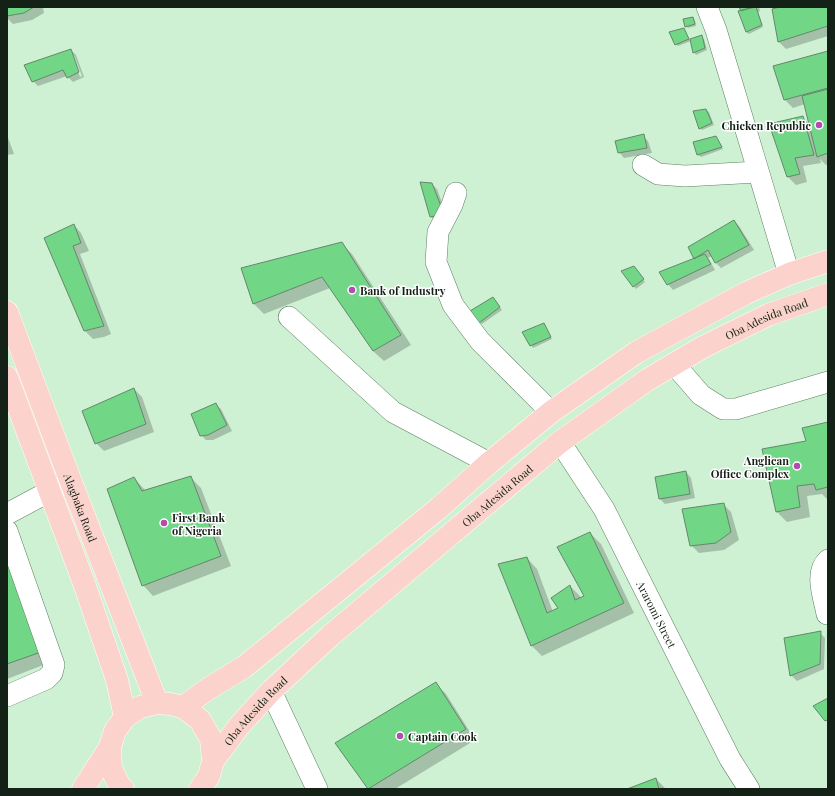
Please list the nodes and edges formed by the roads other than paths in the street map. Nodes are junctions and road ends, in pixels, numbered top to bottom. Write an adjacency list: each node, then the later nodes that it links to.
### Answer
1 (707, 7): 3 (street)
2 (643, 165): 3 (street)
3 (758, 172): 6 (street)
4 (456, 193): 13 (street)
5 (828, 261): 6 (main road)
6 (789, 274): 13 (main road)
7 (828, 294): 10 (main road, Oba Adesida Road)
8 (7, 312): 16 (main road, Alagbaka Road)
9 (289, 316): 15 (street)
10 (674, 364): 12 (street); 14 (main road, Oba Adesida Road)
11 (7, 378): 17 (main road, Alagbaka Road)
12 (828, 382)
13 (552, 412): 15 (main road)
14 (560, 442): 22 (main road, Oba Adesida Road); 33 (street, Araromi Street)
15 (489, 463): 25 (main road)
16 (71, 482): 17 (street); 24 (main road, Alagbaka Road)
17 (50, 490): 18 (street); 26 (main road, Alagbaka Road)
18 (7, 514)
19 (7, 531): 23 (street)
20 (828, 560): 21 (street)
21 (827, 614)
22 (271, 691): 28 (main road, Oba Adesida Road); 29 (street)
23 (7, 696)
24 (157, 703): 25 (main road); 26 (main road)
25 (182, 707): 28 (main road)
26 (125, 717): 27 (main road)
27 (110, 747): 30 (main road); 31 (main road)
28 (213, 761): 32 (main road)
29 (315, 788)
30 (83, 789)
31 (123, 789)
32 (200, 789)
33 (749, 789)

